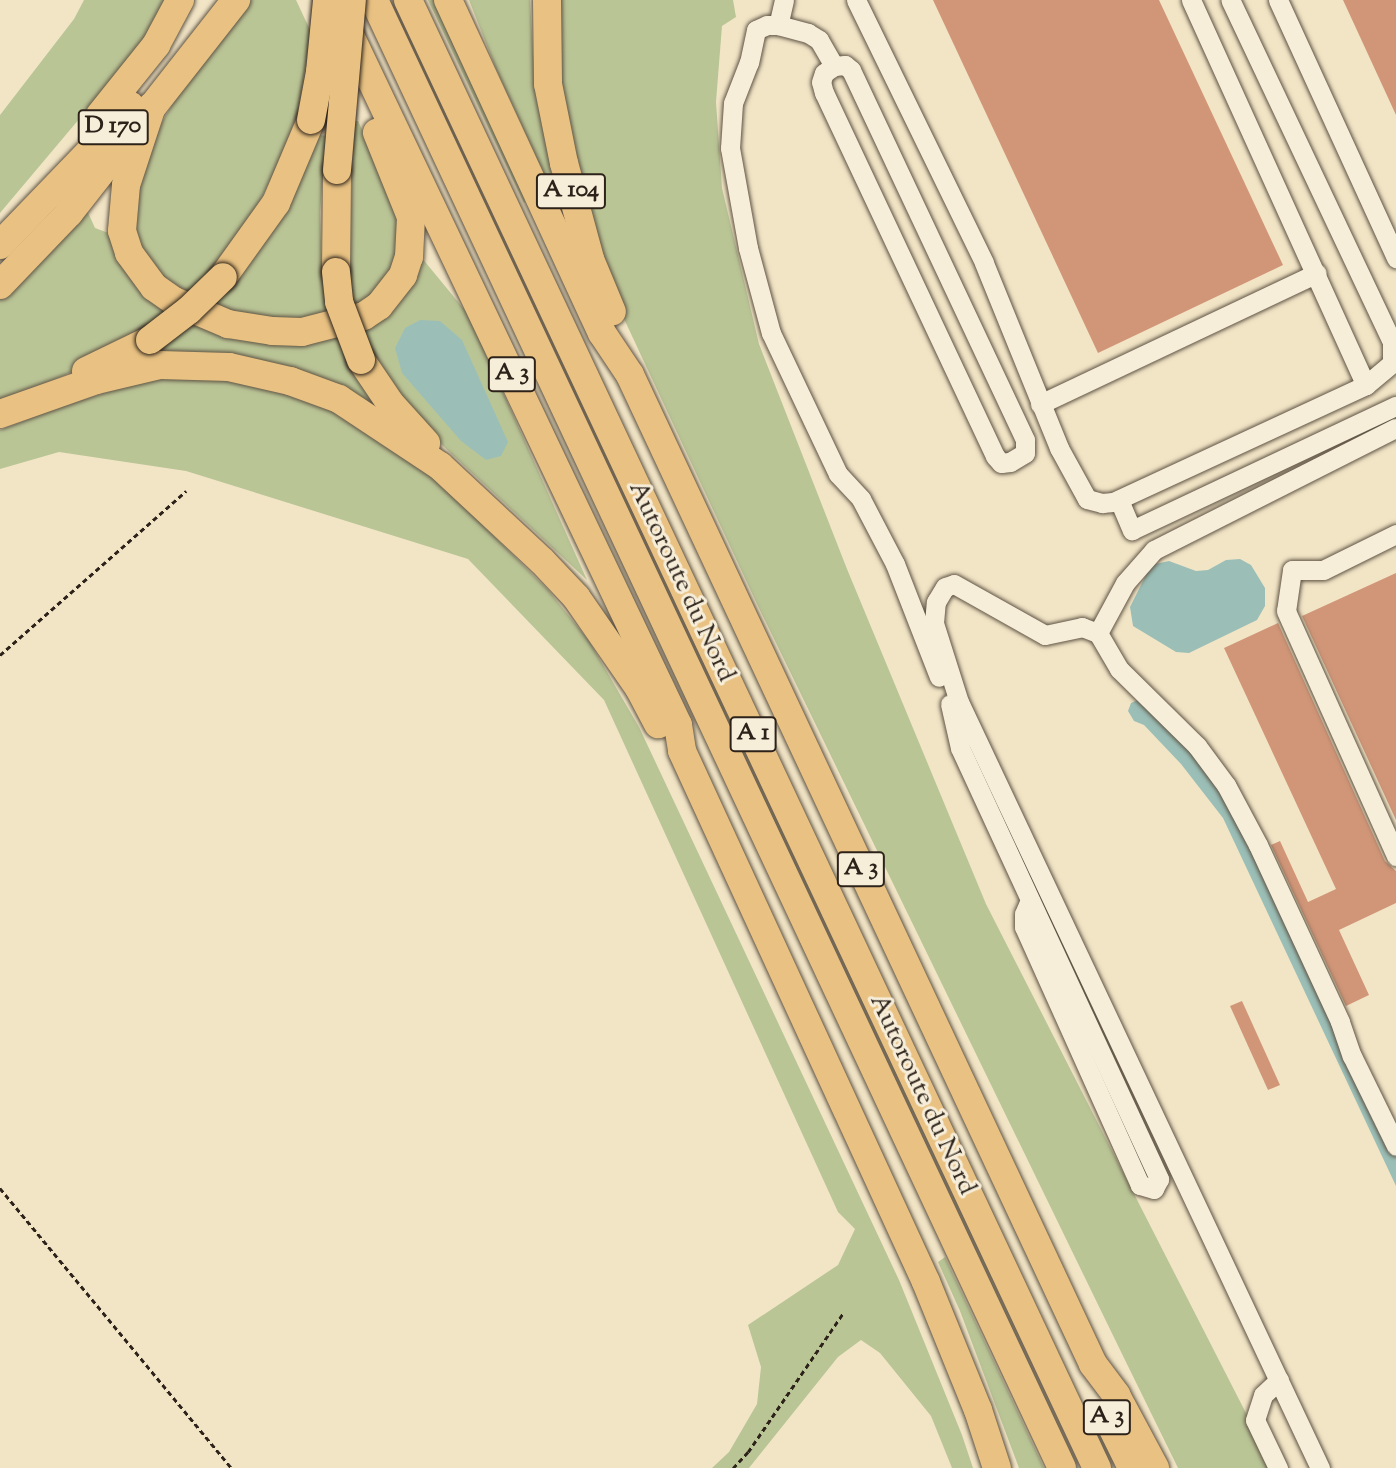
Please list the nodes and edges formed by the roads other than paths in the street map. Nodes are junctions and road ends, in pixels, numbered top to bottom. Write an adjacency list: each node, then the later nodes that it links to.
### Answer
1 (180, 0): 20 (highway)
2 (216, 0): 21 (highway, D 170)
3 (236, 0): 19 (highway)
4 (313, 0): 19 (highway)
5 (327, 0): 29 (highway, bridge)
6 (333, 0): 37 (highway, A 3)
7 (352, 0): 32 (highway, bridge)
8 (374, 0): 44 (highway, Autoroute du Nord / A 1)
9 (408, 0): 45 (highway, Autoroute du Nord / A 1)
10 (447, 0): 25 (highway, A 3)
11 (547, 0): 25 (highway, A 104)
12 (784, 0): 17 (lane)
13 (856, 0): 27 (lane)
14 (1191, 0): 23 (lane)
15 (1230, 0): 26 (lane)
16 (1278, 0): 22 (lane)
17 (778, 25): 18 (lane); 36 (lane)
18 (834, 66): 18 (lane)
19 (152, 106): 24 (highway, D 170)
20 (0, 231)
21 (0, 245)
22 (1396, 258)
23 (1317, 273): 26 (lane); 27 (lane)
24 (0, 285)
25 (630, 375): 41 (highway, A 3)
26 (1366, 385): 33 (lane)
27 (1040, 404): 33 (lane)
28 (1396, 406): 33 (lane)
29 (0, 408)
30 (0, 414): 32 (highway)
31 (1396, 428): 35 (lane)
32 (440, 466): 37 (highway)
33 (1119, 499)
34 (1396, 534): 38 (lane)
35 (1098, 633): 36 (lane); 40 (lane)
36 (955, 703): 39 (lane); 42 (lane)
37 (681, 751): 43 (highway, A 3)
38 (1396, 856)
39 (1030, 900): 39 (lane)
40 (1396, 1146)
41 (1093, 1364): 46 (highway, A 3); 47 (highway)
42 (1279, 1380): 48 (lane); 49 (lane)
43 (997, 1468)
44 (1062, 1468)
45 (1097, 1468)
46 (1132, 1468)
47 (1155, 1468)
48 (1278, 1468)
49 (1320, 1468)

